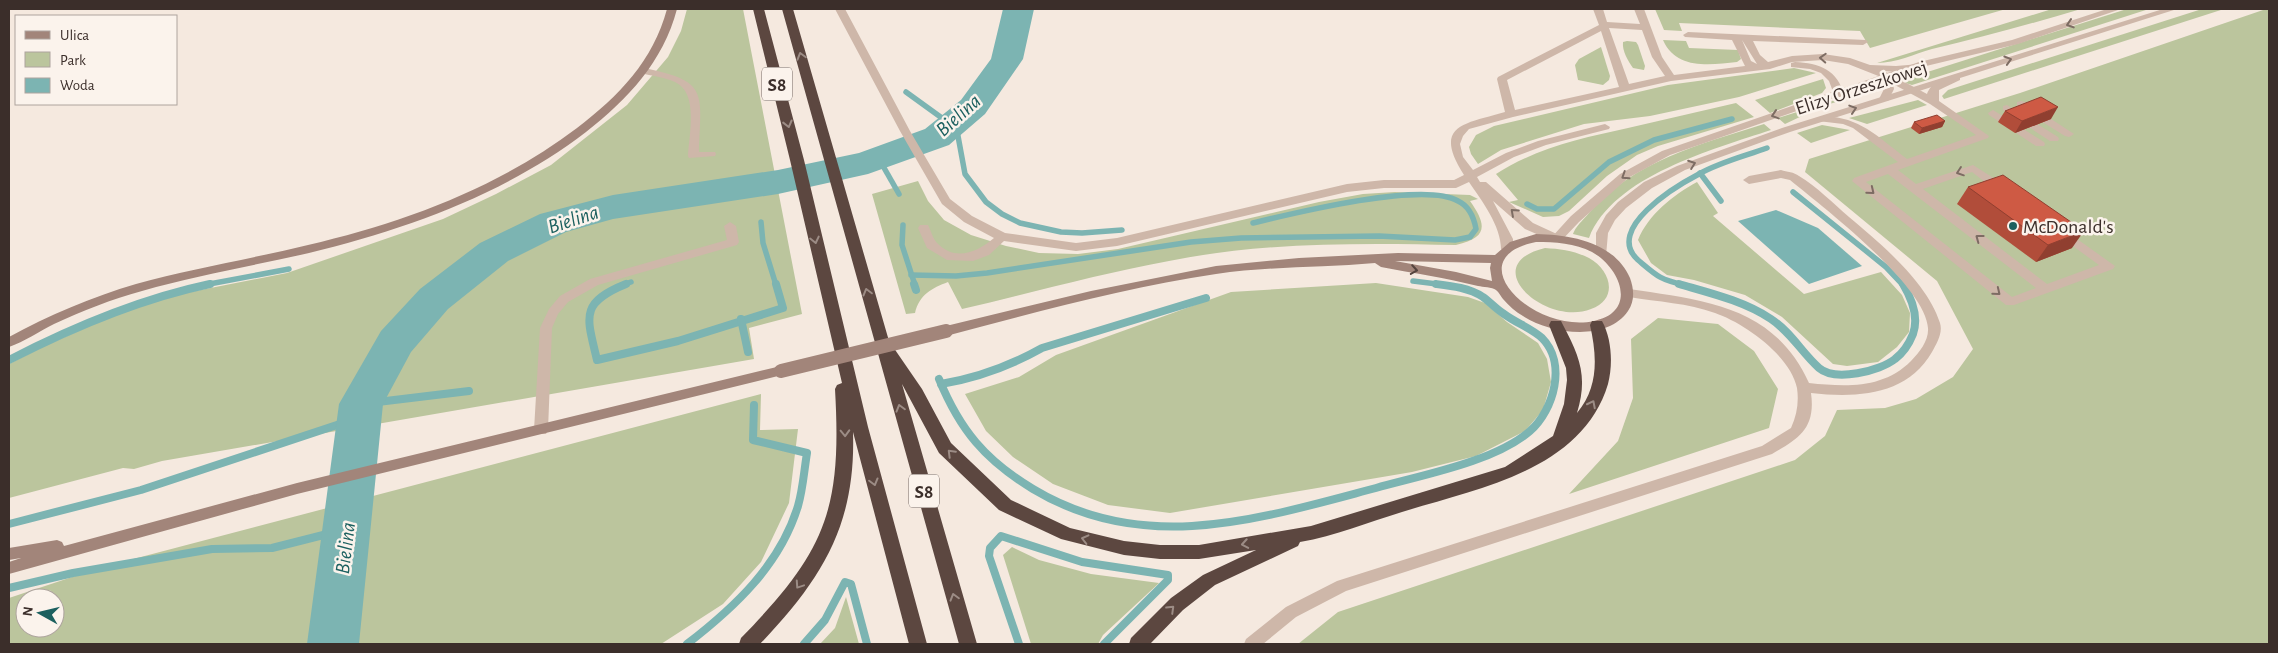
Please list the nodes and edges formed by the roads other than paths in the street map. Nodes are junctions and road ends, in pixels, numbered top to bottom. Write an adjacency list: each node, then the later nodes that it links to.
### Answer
1 (672, 9): 19 (main road)
2 (758, 9): 59 (highway, S8, one-way to 59)
3 (788, 9): 57 (highway, S8, one-way to 3)
4 (840, 9): 47 (street)
5 (1598, 9): 9 (street)
6 (1639, 9): 10 (street)
7 (2116, 9): 15 (street, Elizy Orzeszkowej, one-way to 15)
8 (2172, 9): 20 (street, Elizy Orzeszkowej, one-way to 8)
9 (1605, 25): 10 (street); 23 (street); 31 (street)
10 (1646, 27): 22 (street)
11 (1688, 35): 12 (street)
12 (1736, 37): 13 (street); 18 (street)
13 (1747, 38): 14 (street); 17 (street)
14 (1863, 42)
15 (1923, 64): 16 (street); 21 (street, Elizy Orzeszkowej)
16 (1863, 65): 17 (street, one-way to 17); 21 (street)
17 (1766, 66): 18 (street); 25 (street)
18 (1753, 68): 22 (street)
19 (644, 71): 37 (street); 58 (main road)
20 (1966, 73): 24 (street, Elizy Orzeszkowej); 27 (street)
21 (1886, 76): 24 (street); 25 (street, Elizy Orzeszkowej); 26 (street)
22 (1671, 78): 23 (street)
23 (1625, 88): 31 (street)
24 (1912, 90): 26 (street, Elizy Orzeszkowej); 27 (street)
25 (1838, 95): 48 (street, Elizy Orzeszkowej, one-way to 48)
26 (1884, 99): 32 (street, Elizy Orzeszkowej, one-way to 26)
27 (1934, 102): 38 (street)
28 (2021, 104): 34 (street)
29 (2008, 108): 35 (street)
30 (1993, 113): 36 (street)
31 (1511, 114): 40 (street)
32 (1822, 119): 38 (street); 49 (street, Elizy Orzeszkowej, one-way to 32)
33 (1605, 127): 40 (street)
34 (2069, 134)
35 (2054, 139)
36 (2040, 144)
37 (711, 154)
38 (1906, 163): 39 (street)
39 (1889, 170): 42 (street); 53 (street, one-way to 53)
40 (1473, 176): 47 (street); 48 (street, one-way to 40); 50 (street)
41 (1749, 180): 60 (street)
42 (1914, 188): 43 (street, one-way to 42); 53 (street, one-way to 42)
43 (2013, 197)
44 (730, 226): 61 (street)
45 (2053, 226): 53 (street)
46 (924, 228): 47 (street)
47 (1002, 236)
48 (1556, 238): 49 (main road); 50 (main road)
49 (1602, 253): 54 (main road)
50 (1503, 254): 51 (main road); 52 (main road)
51 (1366, 260): 52 (main road, one-way to 52); 61 (main road, bridge)
52 (1500, 288): 55 (main road)
53 (2045, 289)
54 (1629, 293): 56 (main road); 60 (street)
55 (1556, 325): 56 (main road); 62 (highway)
56 (1597, 325): 62 (highway, one-way to 56)
57 (880, 339): 63 (highway, one-way to 57); 69 (highway, S8, one-way to 57)
58 (9, 342)
59 (840, 350): 67 (highway, one-way to 67); 68 (highway, S8, one-way to 68)
60 (1805, 388): 71 (street)
61 (541, 430): 64 (main road)
62 (1560, 440): 63 (highway)
63 (1311, 532): 70 (highway, one-way to 63)
64 (111, 537): 65 (main road); 66 (main road)
65 (9, 554)
66 (9, 568)
67 (748, 644)
68 (918, 644)
69 (968, 644)
70 (1138, 644)
71 (1252, 644)

